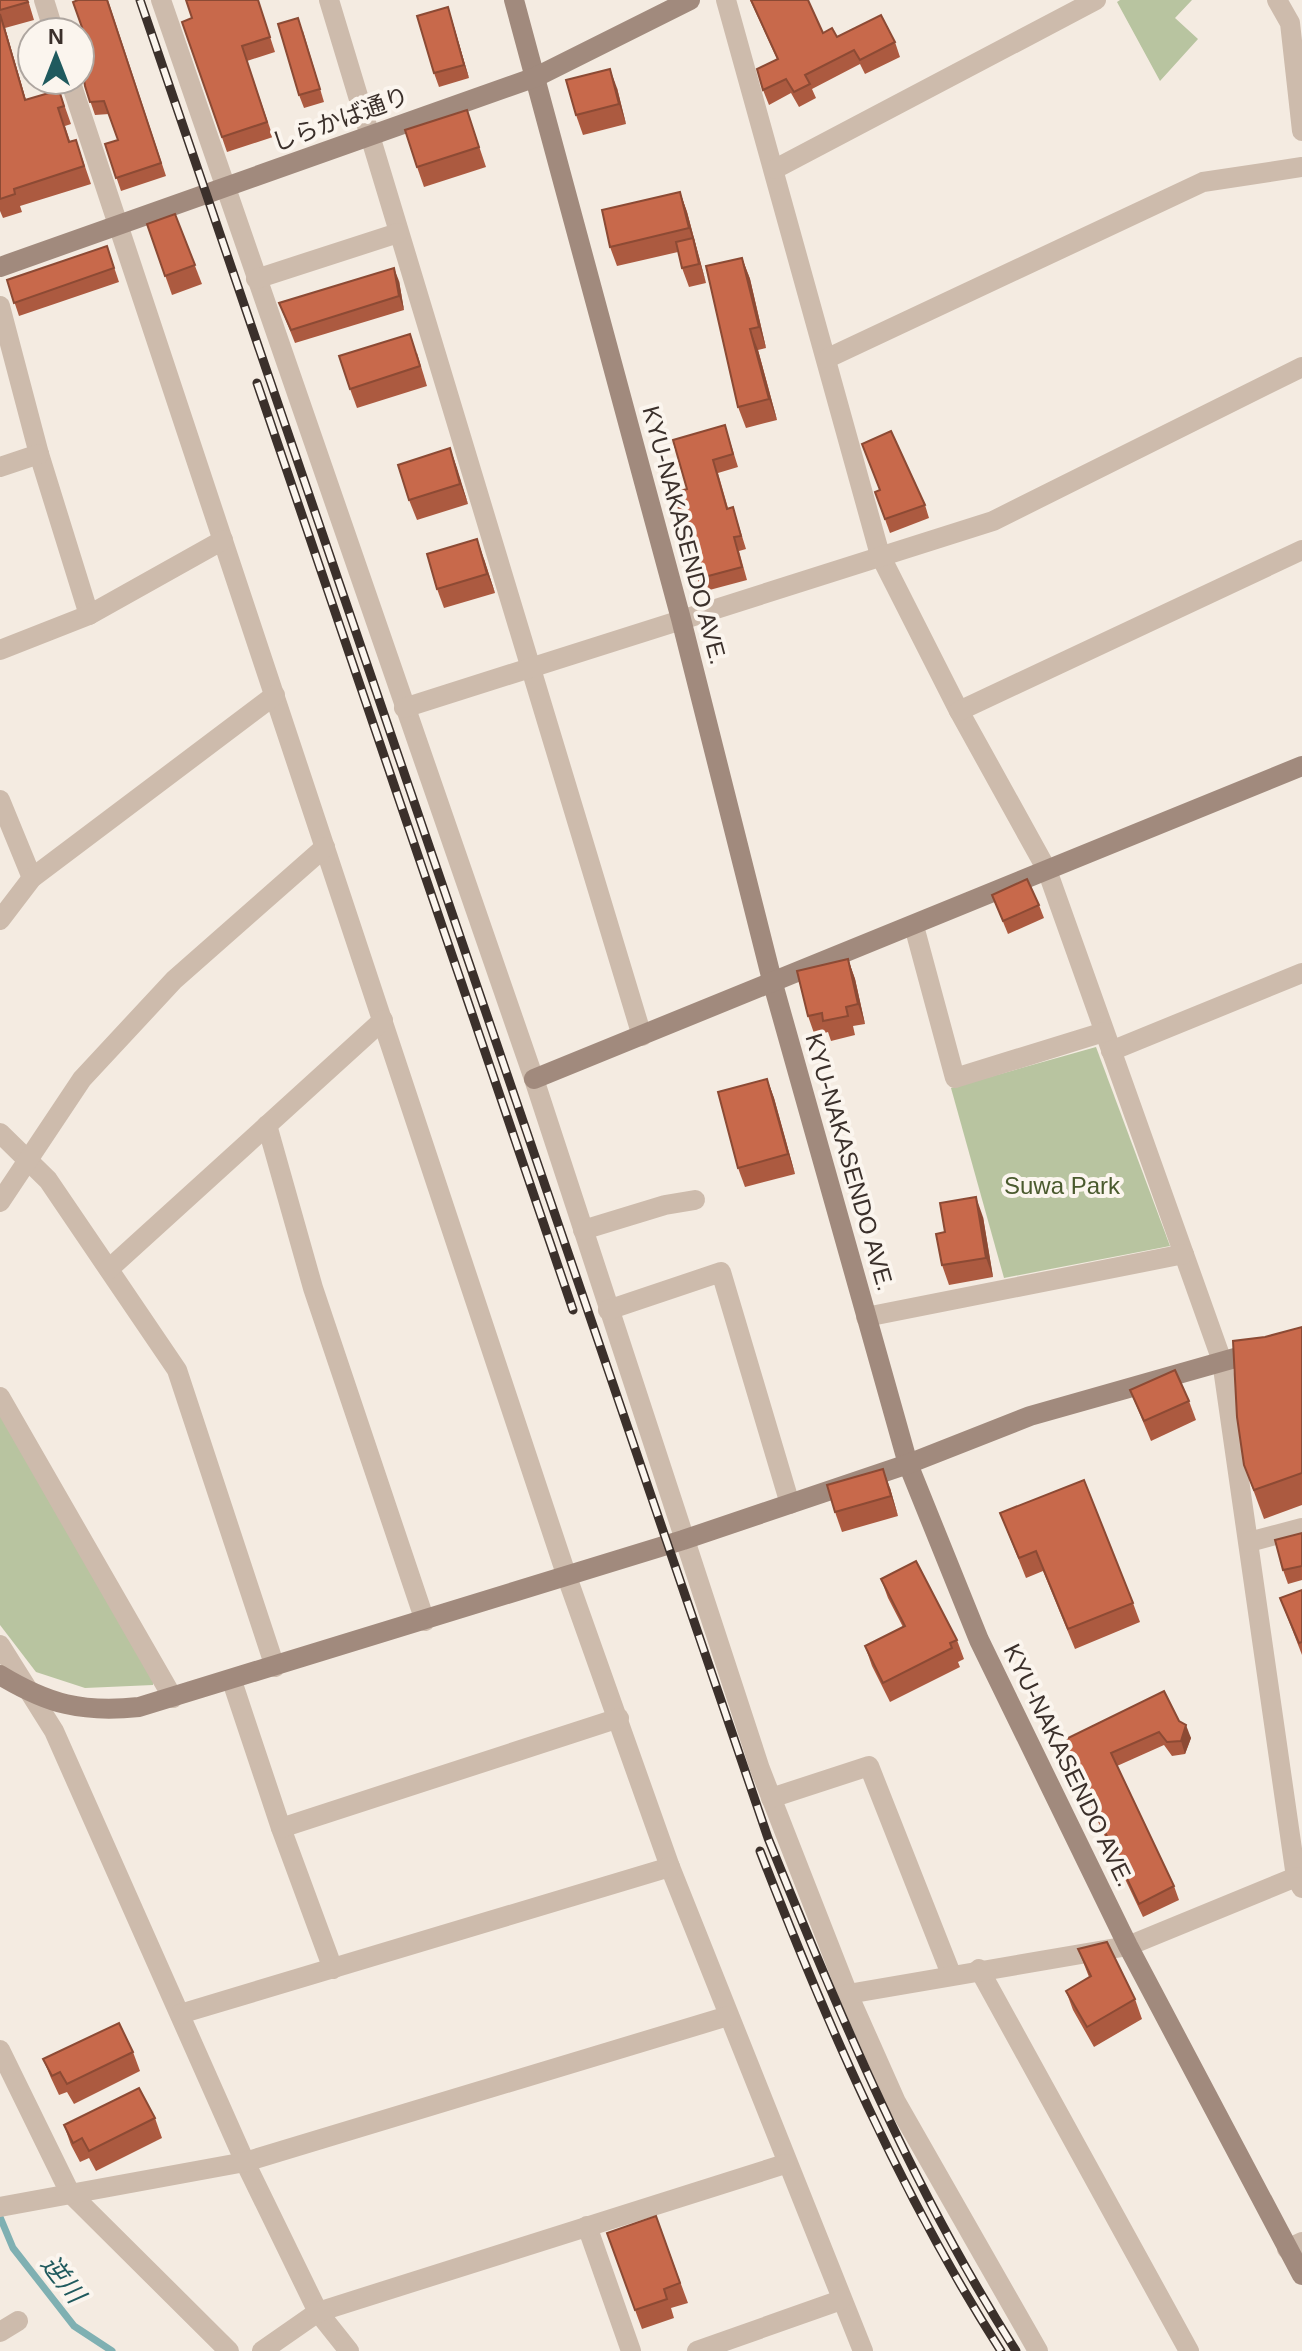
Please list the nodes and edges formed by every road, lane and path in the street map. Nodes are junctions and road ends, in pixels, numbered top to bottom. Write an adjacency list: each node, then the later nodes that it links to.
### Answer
1 (161, 0): 15 (street)
2 (329, 0): 12 (street)
3 (514, 0): 9 (street, KYU-NAKASENDO AVE.)
4 (690, 0): 9 (street, しらかば通り)
5 (726, 0): 14 (street)
6 (1096, 0): 14 (street)
7 (1277, 0): 8 (street)
8 (1296, 23): 11 (street)
9 (536, 77): 12 (street, しらかば通り); 29 (street, KYU-NAKASENDO AVE.)
10 (75, 96): 16 (street)
11 (1302, 131)
12 (369, 136): 15 (street, しらかば通り); 17 (street)
13 (1302, 167): 21 (street)
14 (775, 169): 21 (street)
15 (225, 187): 16 (street, しらかば通り); 19 (street)
16 (119, 225): 18 (street, しらかば通り); 25 (street)
17 (398, 233): 19 (street); 31 (street)
18 (0, 267)
19 (256, 279): 33 (street)
20 (0, 306): 23 (street)
21 (828, 358): 27 (street)
22 (1302, 367): 27 (street)
23 (39, 454): 24 (street); 28 (street)
24 (0, 467)
25 (223, 540): 28 (street); 32 (street)
26 (1302, 550): 34 (street)
27 (880, 555): 29 (street); 34 (street)
28 (89, 615): 30 (street)
29 (681, 619): 31 (street); 43 (street, KYU-NAKASENDO AVE.)
30 (0, 650)
31 (531, 667): 33 (street); 45 (street)
32 (275, 695): 37 (street); 39 (street)
33 (404, 708): 47 (street)
34 (959, 711): 38 (street)
35 (1302, 766): 38 (street)
36 (0, 800): 39 (street)
37 (325, 847): 44 (street); 50 (street)
38 (1047, 870): 41 (street); 46 (street)
39 (32, 878): 40 (street)
40 (0, 920)
41 (914, 926): 43 (street); 46 (street)
42 (1300, 979): 46 (street)
43 (773, 984): 45 (street); 57 (street, KYU-NAKASENDO AVE.)
44 (383, 1020): 48 (street); 66 (street)
45 (642, 1036): 47 (street)
46 (1107, 1041): 54 (street)
47 (534, 1079): 53 (street)
48 (267, 1125): 55 (street); 67 (street)
49 (0, 1133): 50 (street)
50 (26, 1158): 52 (street); 55 (street)
51 (695, 1200): 53 (street)
52 (0, 1202)
53 (583, 1230): 56 (street)
54 (1184, 1254): 57 (street); 59 (street)
55 (109, 1269): 69 (street)
56 (608, 1310): 62 (street); 64 (street)
57 (866, 1317): 61 (street, KYU-NAKASENDO AVE.)
58 (1302, 1339): 59 (street)
59 (1222, 1361): 61 (street); 65 (street)
60 (0, 1397): 73 (street)
61 (908, 1464): 62 (street); 79 (street, KYU-NAKASENDO AVE.)
62 (790, 1504): 64 (street)
63 (1302, 1528): 65 (street)
64 (683, 1540): 66 (street); 75 (street)
65 (1249, 1542): 78 (street)
66 (567, 1577): 67 (street); 74 (street)
67 (425, 1621): 69 (street)
68 (0, 1645): 72 (street)
69 (275, 1667): 71 (street)
70 (0, 1675): 72 (street)
71 (232, 1681): 73 (street); 76 (street)
72 (30, 1693): 73 (street); 84 (street)
73 (173, 1698)
74 (619, 1718): 76 (street); 77 (street)
75 (771, 1798): 82 (street); 83 (street)
76 (281, 1828): 80 (street)
77 (670, 1867): 80 (street); 85 (street)
78 (1300, 1880): 79 (street)
79 (1128, 1946): 81 (street); 92 (street, KYU-NAKASENDO AVE.)
80 (333, 1969): 84 (street)
81 (979, 1969): 82 (street); 105 (street)
82 (951, 1974): 83 (street)
83 (848, 1994): 104 (street)
84 (180, 2014): 87 (street)
85 (728, 2016): 87 (street); 88 (street)
86 (0, 2050): 89 (street)
87 (245, 2162): 89 (street); 95 (street)
88 (785, 2164): 91 (street); 94 (street)
89 (70, 2193): 90 (street); 98 (street)
90 (6, 2206)
91 (587, 2226): 95 (street); 101 (street)
92 (1294, 2246): 93 (street, KYU-NAKASENDO AVE.)
93 (1302, 2275)
94 (841, 2300): 102 (street); 103 (street)
95 (318, 2312): 99 (street); 100 (street)
96 (18, 2321): 97 (street)
97 (0, 2332)
98 (229, 2351)
99 (262, 2351)
100 (349, 2351)
101 (631, 2351)
102 (697, 2351)
103 (863, 2351)
104 (1038, 2351)
105 (1189, 2351)

